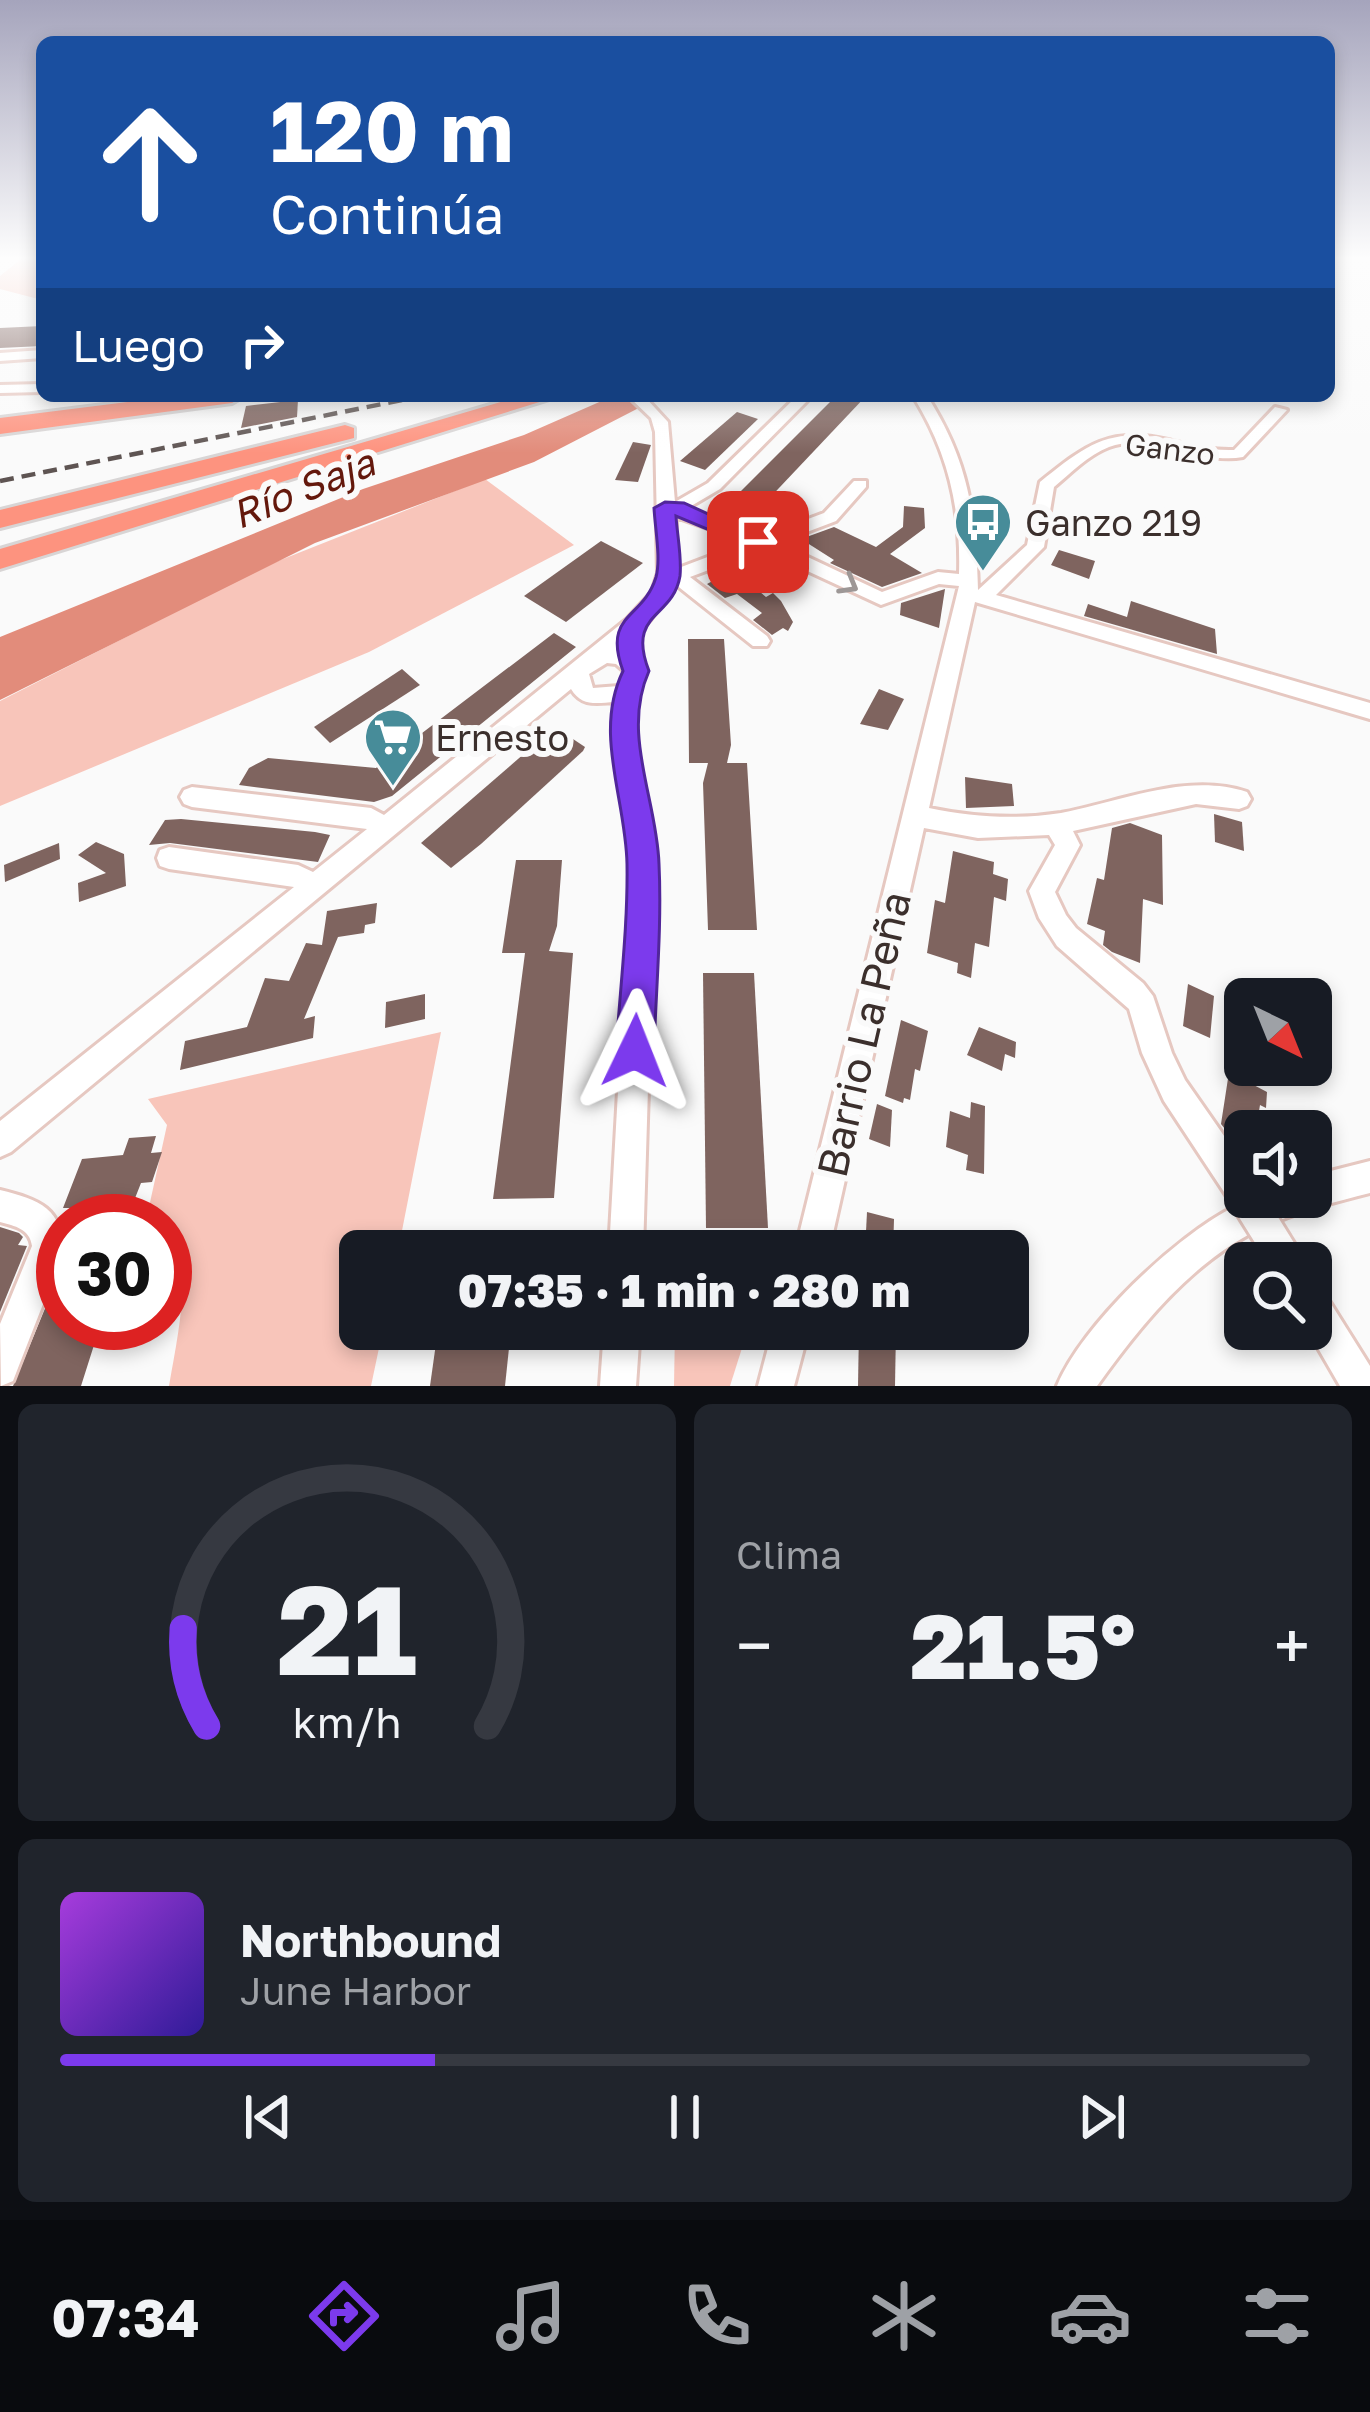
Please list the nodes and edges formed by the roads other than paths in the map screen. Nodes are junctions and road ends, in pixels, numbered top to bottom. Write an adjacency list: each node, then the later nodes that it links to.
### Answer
1 (36, 354): 2 (street)
2 (23, 355): 3 (street); 4 (street)
3 (0, 357)
4 (0, 380)
5 (36, 388): 6 (street)
6 (0, 389)
7 (186, 402): 13 (highway)
8 (642, 402): 15 (street)
9 (799, 402): 15 (street)
10 (923, 402): 22 (street, Barrio La Peña)
11 (473, 405): 16 (highway); 17 (highway); 19 (highway); 20 (highway)
12 (1280, 410): 22 (street, Ganzo)
13 (0, 426)
14 (860, 484): 18 (street)
15 (671, 508): 18 (street); 21 (street)
16 (0, 519)
17 (0, 534)
18 (762, 545): 21 (street); 22 (street, one-way to 22)
19 (0, 559)
20 (0, 574)
21 (674, 578): 23 (street); 24 (street)
22 (973, 590): 30 (street); 34 (street, Barrio La Peña)
23 (632, 627): 25 (street); 26 (street)
24 (760, 641)
25 (629, 662): 26 (street); 27 (street)
26 (585, 665): 28 (street); 29 (street)
27 (626, 693): 28 (street); 31 (street)
28 (595, 697): 29 (street); 31 (street)
29 (544, 699): 36 (street)
30 (1370, 711)
31 (623, 728): 45 (street)
32 (192, 797): 36 (street)
33 (1239, 799): 35 (street)
34 (914, 816): 35 (street); 46 (street, Barrio La Peña)
35 (1055, 824): 40 (street)
36 (383, 829): 38 (street)
37 (169, 858): 38 (street)
38 (313, 885): 39 (street)
39 (0, 1141)
40 (1224, 1161)
41 (1370, 1177): 42 (street)
42 (1332, 1187)
43 (0, 1206): 50 (street)
44 (1252, 1218): 53 (street)
45 (627, 1230)
46 (817, 1230)
47 (1332, 1338): 54 (street)
48 (621, 1350): 51 (street)
49 (785, 1350): 52 (street)
50 (0, 1368)
51 (619, 1386)
52 (776, 1386)
53 (1075, 1386)
54 (1361, 1386)

